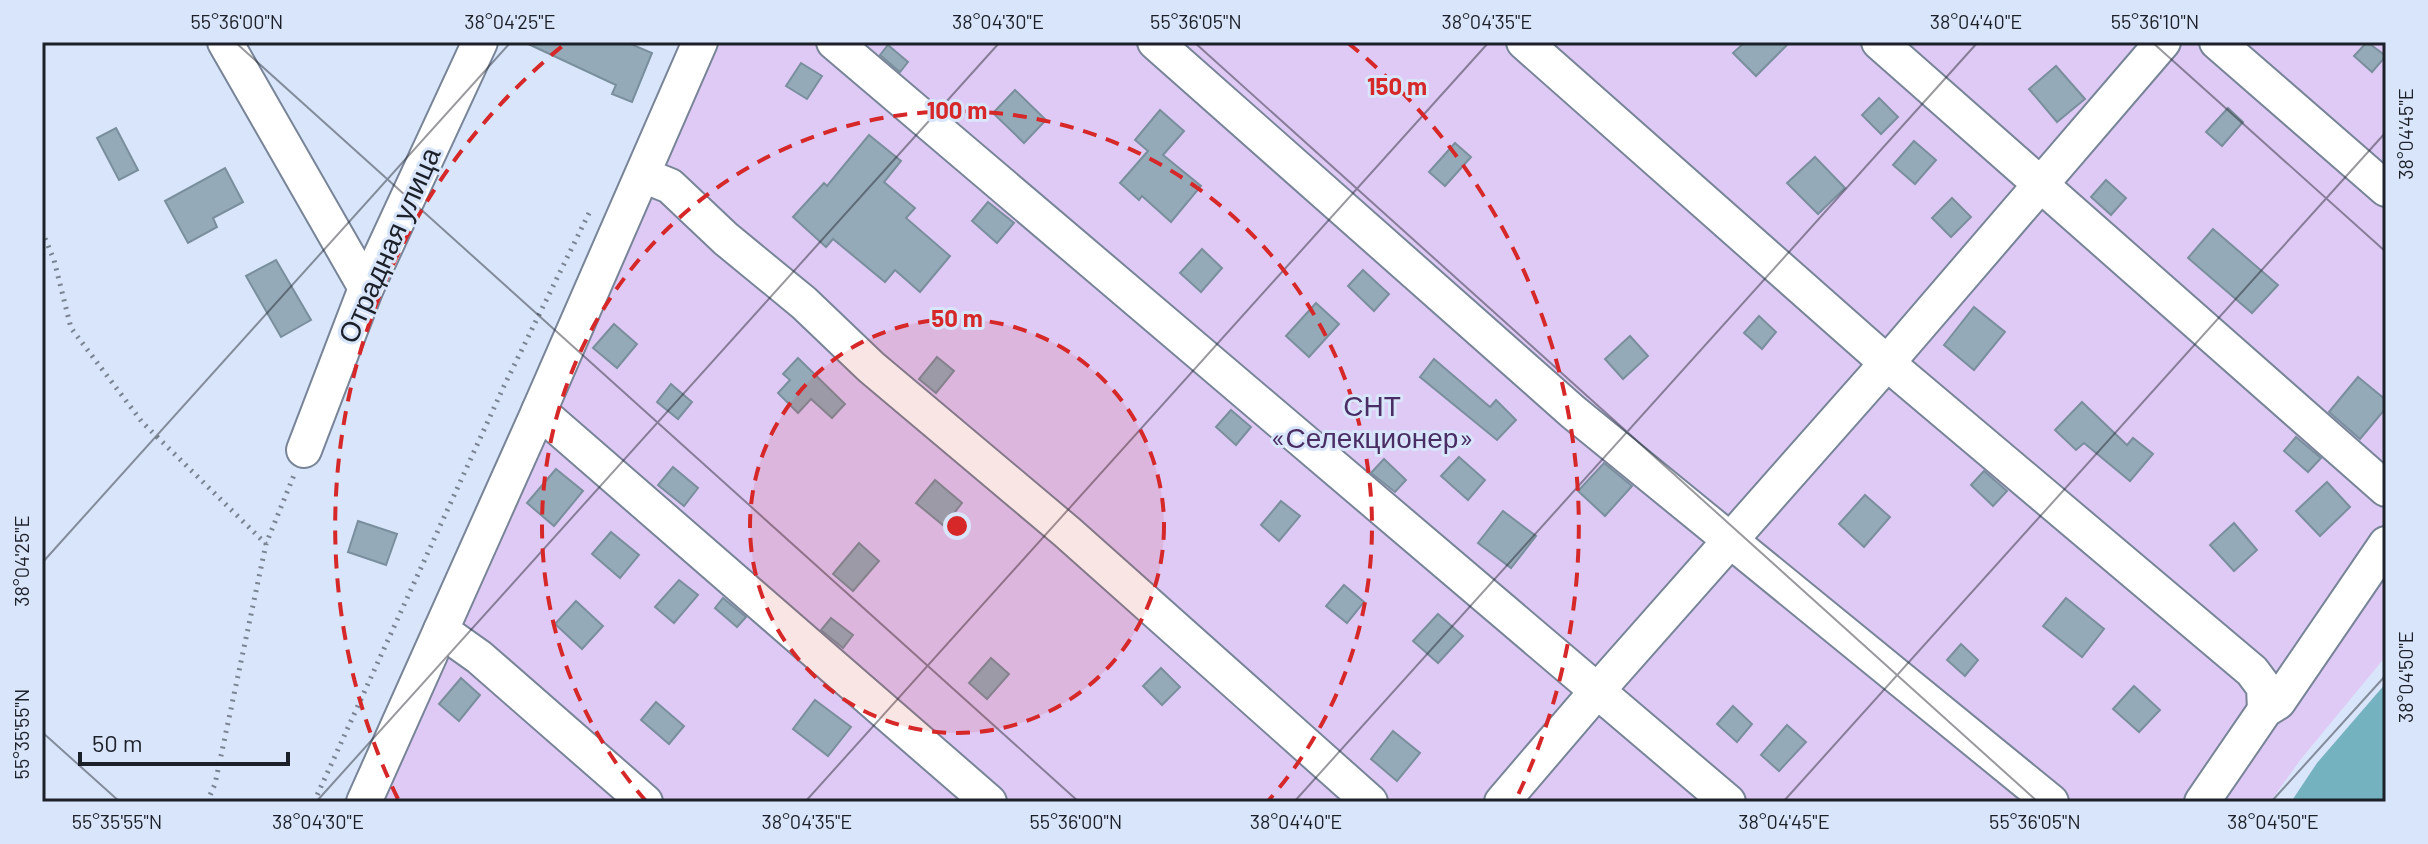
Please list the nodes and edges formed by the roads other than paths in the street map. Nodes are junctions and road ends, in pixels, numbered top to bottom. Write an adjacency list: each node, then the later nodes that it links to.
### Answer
1 (225, 42): 13 (lane)
2 (480, 42): 13 (lane, Отрадная улица)
3 (700, 42): 10 (lane)
4 (834, 42): 21 (lane)
5 (1155, 42): 18 (lane)
6 (1524, 42): 14 (lane)
7 (1879, 42): 11 (lane)
8 (2163, 42): 11 (lane)
9 (2217, 42): 12 (lane)
10 (643, 175): 15 (lane); 26 (lane)
11 (2041, 184): 14 (lane); 17 (lane)
12 (2386, 189)
13 (366, 288): 16 (lane, Отрадная улица)
14 (1887, 363): 18 (lane); 22 (lane)
15 (539, 411): 20 (lane); 25 (lane)
16 (304, 450)
17 (2386, 489)
18 (1732, 541): 21 (lane); 29 (lane)
19 (2386, 544): 22 (lane)
20 (441, 630): 23 (lane); 24 (lane)
21 (1597, 691): 27 (lane); 28 (lane)
22 (2265, 710): 30 (lane)
23 (364, 802)
24 (645, 802)
25 (989, 802)
26 (1370, 802)
27 (1502, 802)
28 (1728, 802)
29 (2051, 802)
30 (2202, 802)

